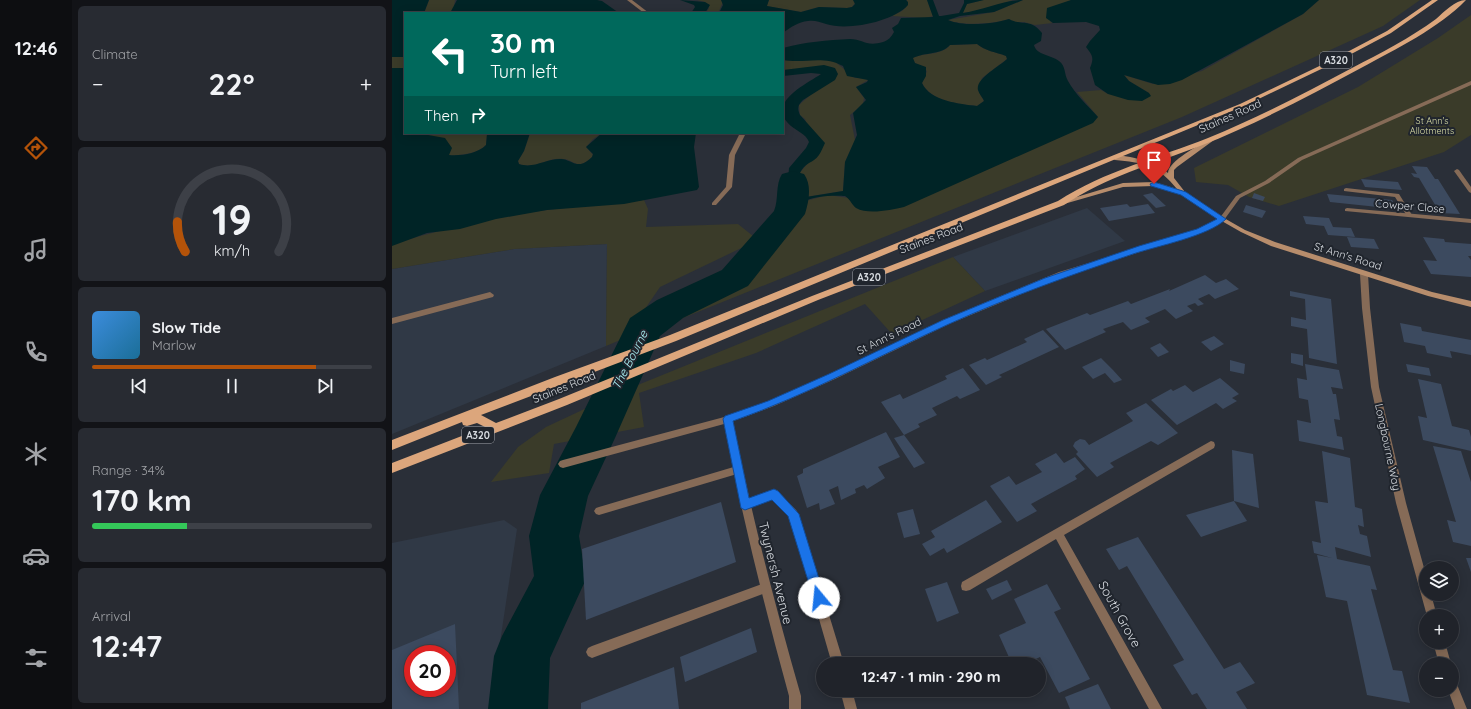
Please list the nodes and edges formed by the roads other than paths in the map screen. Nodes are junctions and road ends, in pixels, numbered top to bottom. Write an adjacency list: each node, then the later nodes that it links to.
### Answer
1 (629, 0): 4 (street)
2 (1435, 0): 8 (main road, Staines Road / A320)
3 (1463, 0): 7 (main road, Staines Road / A320)
4 (646, 12)
5 (1471, 83): 19 (street)
6 (742, 134): 16 (street)
7 (1211, 140): 9 (main road, Staines Road / A320); 11 (main road)
8 (1115, 158): 9 (main road, St Ann's Road); 27 (main road, Staines Road / A320)
9 (1147, 162): 11 (main road, St Ann's Road); 15 (main road, Staines Road / A320)
10 (1457, 171): 13 (street)
11 (1172, 177): 14 (main road, St Ann's Road)
12 (1346, 190): 18 (street)
13 (1471, 191)
14 (1183, 193): 15 (main road, St Ann's Road); 19 (main road, St Ann's Road)
15 (1061, 203): 26 (main road, Staines Road / A320)
16 (714, 204)
17 (1347, 210): 18 (street, Cowper Close)
18 (1409, 215): 20 (street, Cowper Close)
19 (1222, 219): 21 (main road, St Ann's Road); 25 (street, St Ann's Road)
20 (1471, 221)
21 (1364, 274): 23 (main road, St Ann's Road); 37 (street, Longbourne Way)
22 (490, 295): 24 (street)
23 (1471, 304)
24 (392, 321)
25 (728, 419): 29 (street, St Ann's Road); 31 (street, Twynersh Avenue)
26 (496, 428): 27 (main road); 30 (main road, Staines Road / A320)
27 (393, 445)
28 (1211, 445): 34 (street)
29 (563, 464)
30 (392, 468)
31 (737, 470): 32 (street, Twynersh Avenue); 33 (street)
32 (745, 505): 36 (street, Twynersh Avenue); 39 (street)
33 (599, 512)
34 (1058, 533): 35 (street); 44 (street, South Grove)
35 (966, 586)
36 (765, 588): 38 (street); 42 (street, Twynersh Avenue)
37 (1430, 609)
38 (592, 652)
39 (836, 657)
40 (848, 697): 43 (street)
41 (1456, 697): 45 (street)
42 (795, 709)
43 (851, 709)
44 (1156, 709)
45 (1461, 709)

